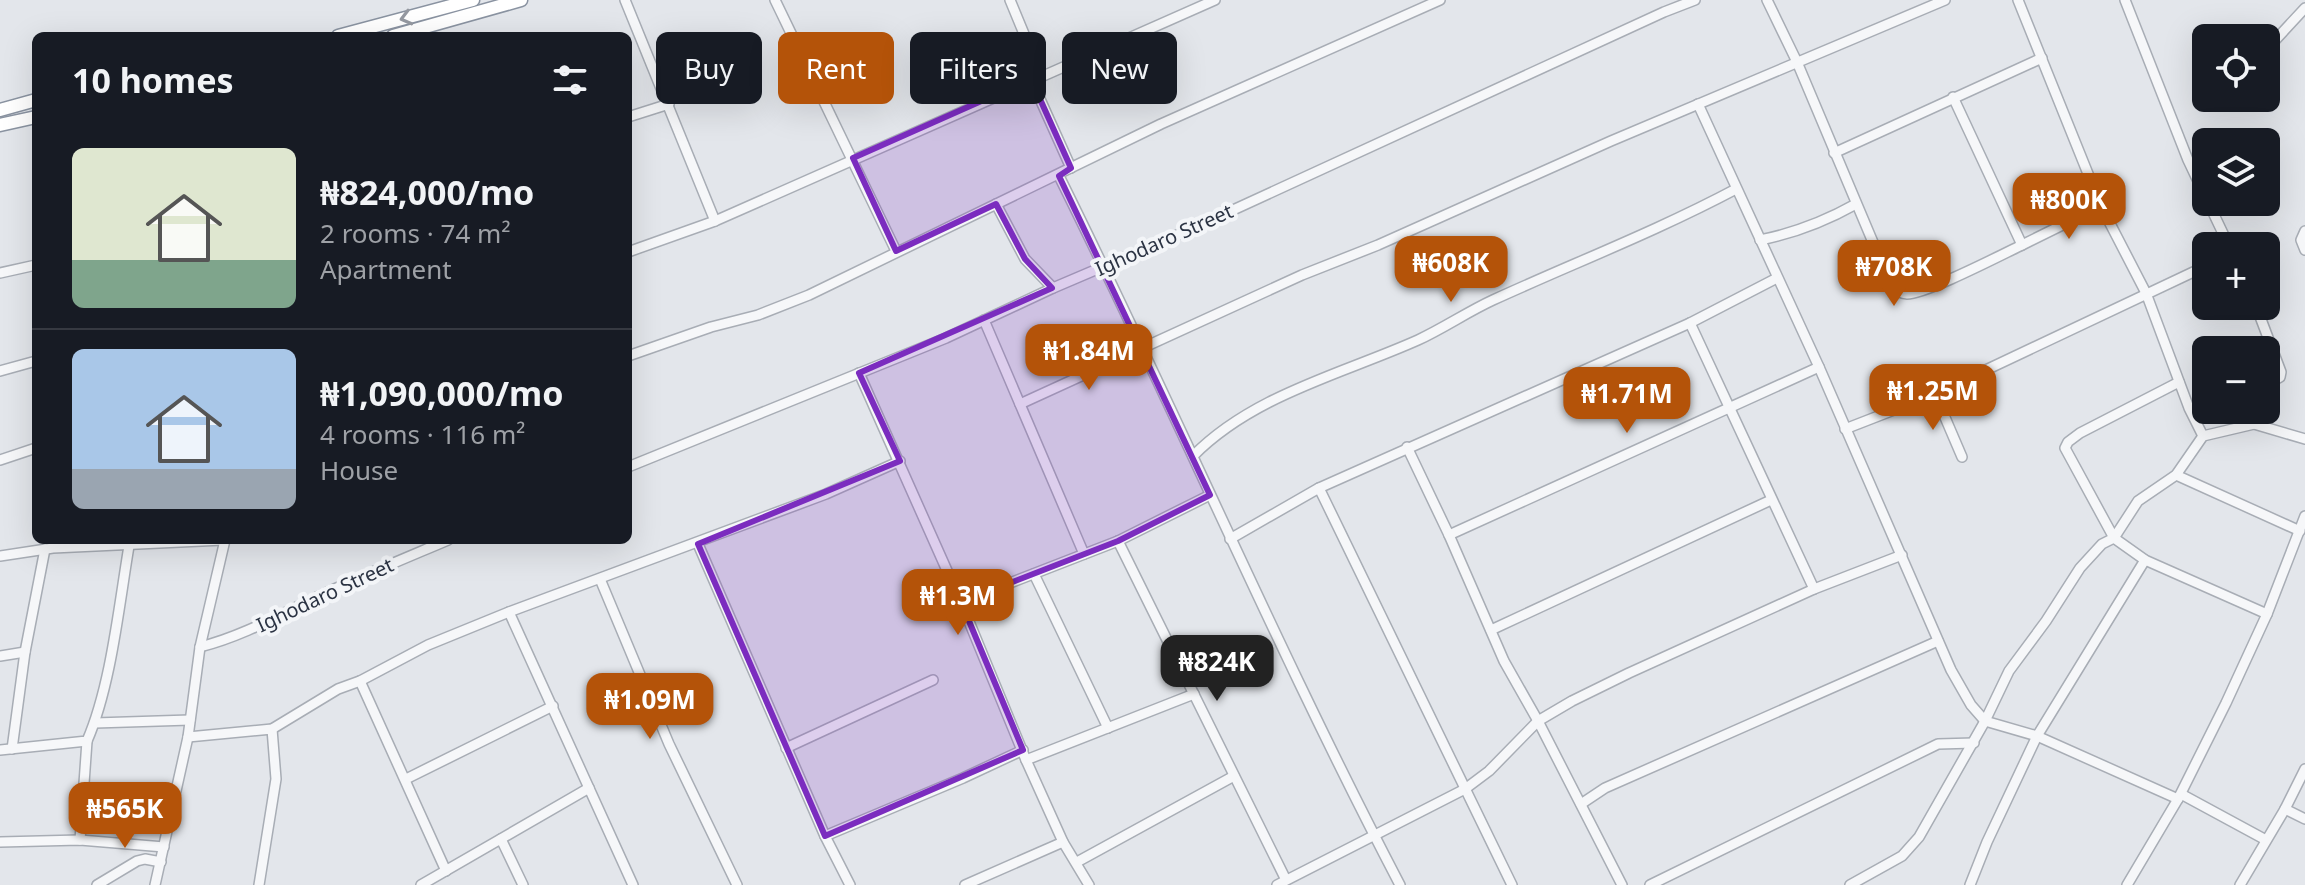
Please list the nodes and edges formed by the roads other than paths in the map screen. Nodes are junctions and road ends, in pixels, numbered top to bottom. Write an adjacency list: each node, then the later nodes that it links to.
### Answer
1 (473, 0): 14 (highway, one-way to 14)
2 (521, 0): 15 (highway)
3 (625, 0): 20 (street)
4 (775, 0): 33 (street)
5 (1010, 0): 16 (street)
6 (1215, 0): 21 (street)
7 (1440, 0): 34 (street)
8 (1695, 0): 49 (street, Ighodaro Street)
9 (1767, 0): 19 (street)
10 (1945, 0): 19 (street)
11 (2018, 0): 18 (street)
12 (2125, 0): 35 (street)
13 (2305, 8): 17 (street)
14 (353, 32)
15 (407, 32)
16 (1021, 32)
17 (2280, 35)
18 (2042, 58): 22 (street); 40 (street)
19 (1797, 62): 27 (street); 32 (street)
20 (656, 73)
21 (1046, 73)
22 (1953, 97): 32 (street); 44 (street)
23 (32, 101): 28 (highway)
24 (1046, 103): 34 (street)
25 (669, 104): 29 (street); 41 (street)
26 (975, 104): 33 (street)
27 (1698, 104): 37 (street); 57 (street)
28 (0, 110)
29 (632, 116)
30 (32, 118): 31 (highway)
31 (0, 125)
32 (1834, 153): 39 (street)
33 (853, 158): 41 (street); 47 (street)
34 (1071, 168): 36 (street)
35 (2192, 168)
36 (1059, 176): 38 (street); 49 (street)
37 (1736, 189): 43 (street); 73 (street)
38 (996, 204): 47 (street); 53 (street)
39 (1856, 204): 43 (street); 44 (street)
40 (2101, 206): 44 (street); 54 (street)
41 (715, 221): 46 (street)
42 (2305, 231): 45 (street)
43 (1760, 240): 52 (street)
44 (2022, 245)
45 (2305, 250)
46 (632, 251)
47 (896, 251): 58 (street)
48 (32, 266): 51 (street)
49 (1104, 267): 53 (street, Ighodaro Street); 57 (street)
50 (2192, 272): 54 (street)
51 (0, 273)
52 (1777, 278): 56 (street); 60 (street)
53 (1053, 288): 55 (street, Ighodaro Street)
54 (2146, 293): 63 (street); 64 (street)
55 (984, 320): 62 (street, Ighodaro Street); 65 (street)
56 (1690, 323): 66 (street); 71 (street)
57 (1144, 349): 65 (street); 73 (street)
58 (632, 355)
59 (32, 365): 61 (street)
60 (1819, 367): 66 (street); 68 (street)
61 (0, 371)
62 (859, 373): 76 (street); 77 (street, Ighodaro Street)
63 (2179, 382): 69 (street); 85 (street)
64 (1935, 394): 68 (street); 74 (street)
65 (1020, 404): 94 (street)
66 (1729, 408): 81 (street); 84 (street)
67 (2254, 424): 69 (street); 70 (street)
68 (1845, 429): 95 (street)
69 (2203, 436): 78 (street)
70 (2305, 439)
71 (1407, 447): 79 (street); 84 (street)
72 (32, 449): 75 (street)
73 (1193, 456): 80 (street)
74 (1962, 457)
75 (0, 460)
76 (900, 461): 92 (street); 101 (street)
77 (632, 465)
78 (2176, 475): 83 (street); 85 (street)
79 (1319, 488): 86 (street); 131 (street)
80 (1210, 495): 86 (street); 87 (street)
81 (1771, 500): 100 (street); 104 (street)
82 (2305, 516): 83 (street)
83 (2300, 531): 103 (street)
84 (1449, 535): 104 (street)
85 (2114, 538): 97 (street); 115 (street)
86 (1230, 539): 137 (street)
87 (1118, 541): 94 (street); 111 (street)
88 (106, 544): 93 (street)
89 (134, 544): 116 (street)
90 (223, 544): 106 (street)
91 (439, 544): 106 (street, Ighodaro Street)
92 (698, 544): 99 (street); 123 (street)
93 (50, 546): 96 (street); 107 (street)
94 (1084, 554): 98 (street)
95 (1902, 555): 100 (street); 105 (street)
96 (0, 556)
97 (2145, 560): 103 (street); 119 (street)
98 (1034, 574): 101 (street); 117 (street)
99 (600, 579): 102 (street); 154 (street)
100 (1814, 589): 114 (street)
101 (961, 602): 126 (street)
102 (509, 612): 110 (street); 112 (street)
103 (2267, 614): 132 (street)
104 (1491, 630): 114 (street)
105 (1938, 641): 115 (street); 133 (street)
106 (200, 647): 113 (street)
107 (25, 652): 108 (street); 124 (street)
108 (0, 656)
109 (933, 680): 123 (street)
110 (360, 681): 118 (street); 129 (street)
111 (1194, 694): 117 (street); 128 (street)
112 (553, 706): 129 (street); 130 (street)
113 (190, 720): 116 (street); 120 (street)
114 (1538, 721): 131 (street); 133 (street)
115 (1985, 721): 119 (street); 122 (street)
116 (95, 723): 121 (street)
117 (1108, 728): 126 (street)
118 (272, 729): 120 (street); 150 (street)
119 (2037, 736): 132 (street); 163 (street)
120 (188, 737): 143 (street)
121 (87, 741): 124 (street); 139 (street)
122 (1974, 743): 161 (street); 162 (street)
123 (786, 748): 136 (street)
124 (12, 749): 125 (street)
125 (0, 750)
126 (1024, 755): 136 (street); 142 (street)
127 (2305, 769): 134 (street)
128 (1234, 776): 145 (street); 147 (street)
129 (406, 779): 146 (street)
130 (589, 788): 138 (street); 153 (street)
131 (1465, 789): 137 (street); 159 (street)
132 (2179, 797): 140 (street); 164 (street)
133 (1581, 804): 160 (street)
134 (2285, 809): 135 (street); 140 (street)
135 (2305, 819)
136 (825, 836): 155 (street)
137 (1374, 837): 147 (street); 158 (street)
138 (501, 839): 146 (street); 152 (street)
139 (80, 840): 141 (street); 143 (street)
140 (2266, 840): 165 (street)
141 (0, 842)
142 (1063, 842): 145 (street); 156 (street)
143 (164, 847): 144 (street)
144 (161, 862): 148 (street); 149 (street)
145 (1077, 862): 157 (street)
146 (446, 871): 151 (street)
147 (1281, 883)
148 (97, 885)
149 (155, 885)
150 (259, 885)
151 (421, 885)
152 (523, 885)
153 (633, 885)
154 (737, 885)
155 (850, 885)
156 (965, 885)
157 (1089, 885)
158 (1400, 885)
159 (1512, 885)
160 (1622, 885)
161 (1650, 885)
162 (1850, 885)
163 (1970, 885)
164 (2127, 885)
165 (2240, 885)

